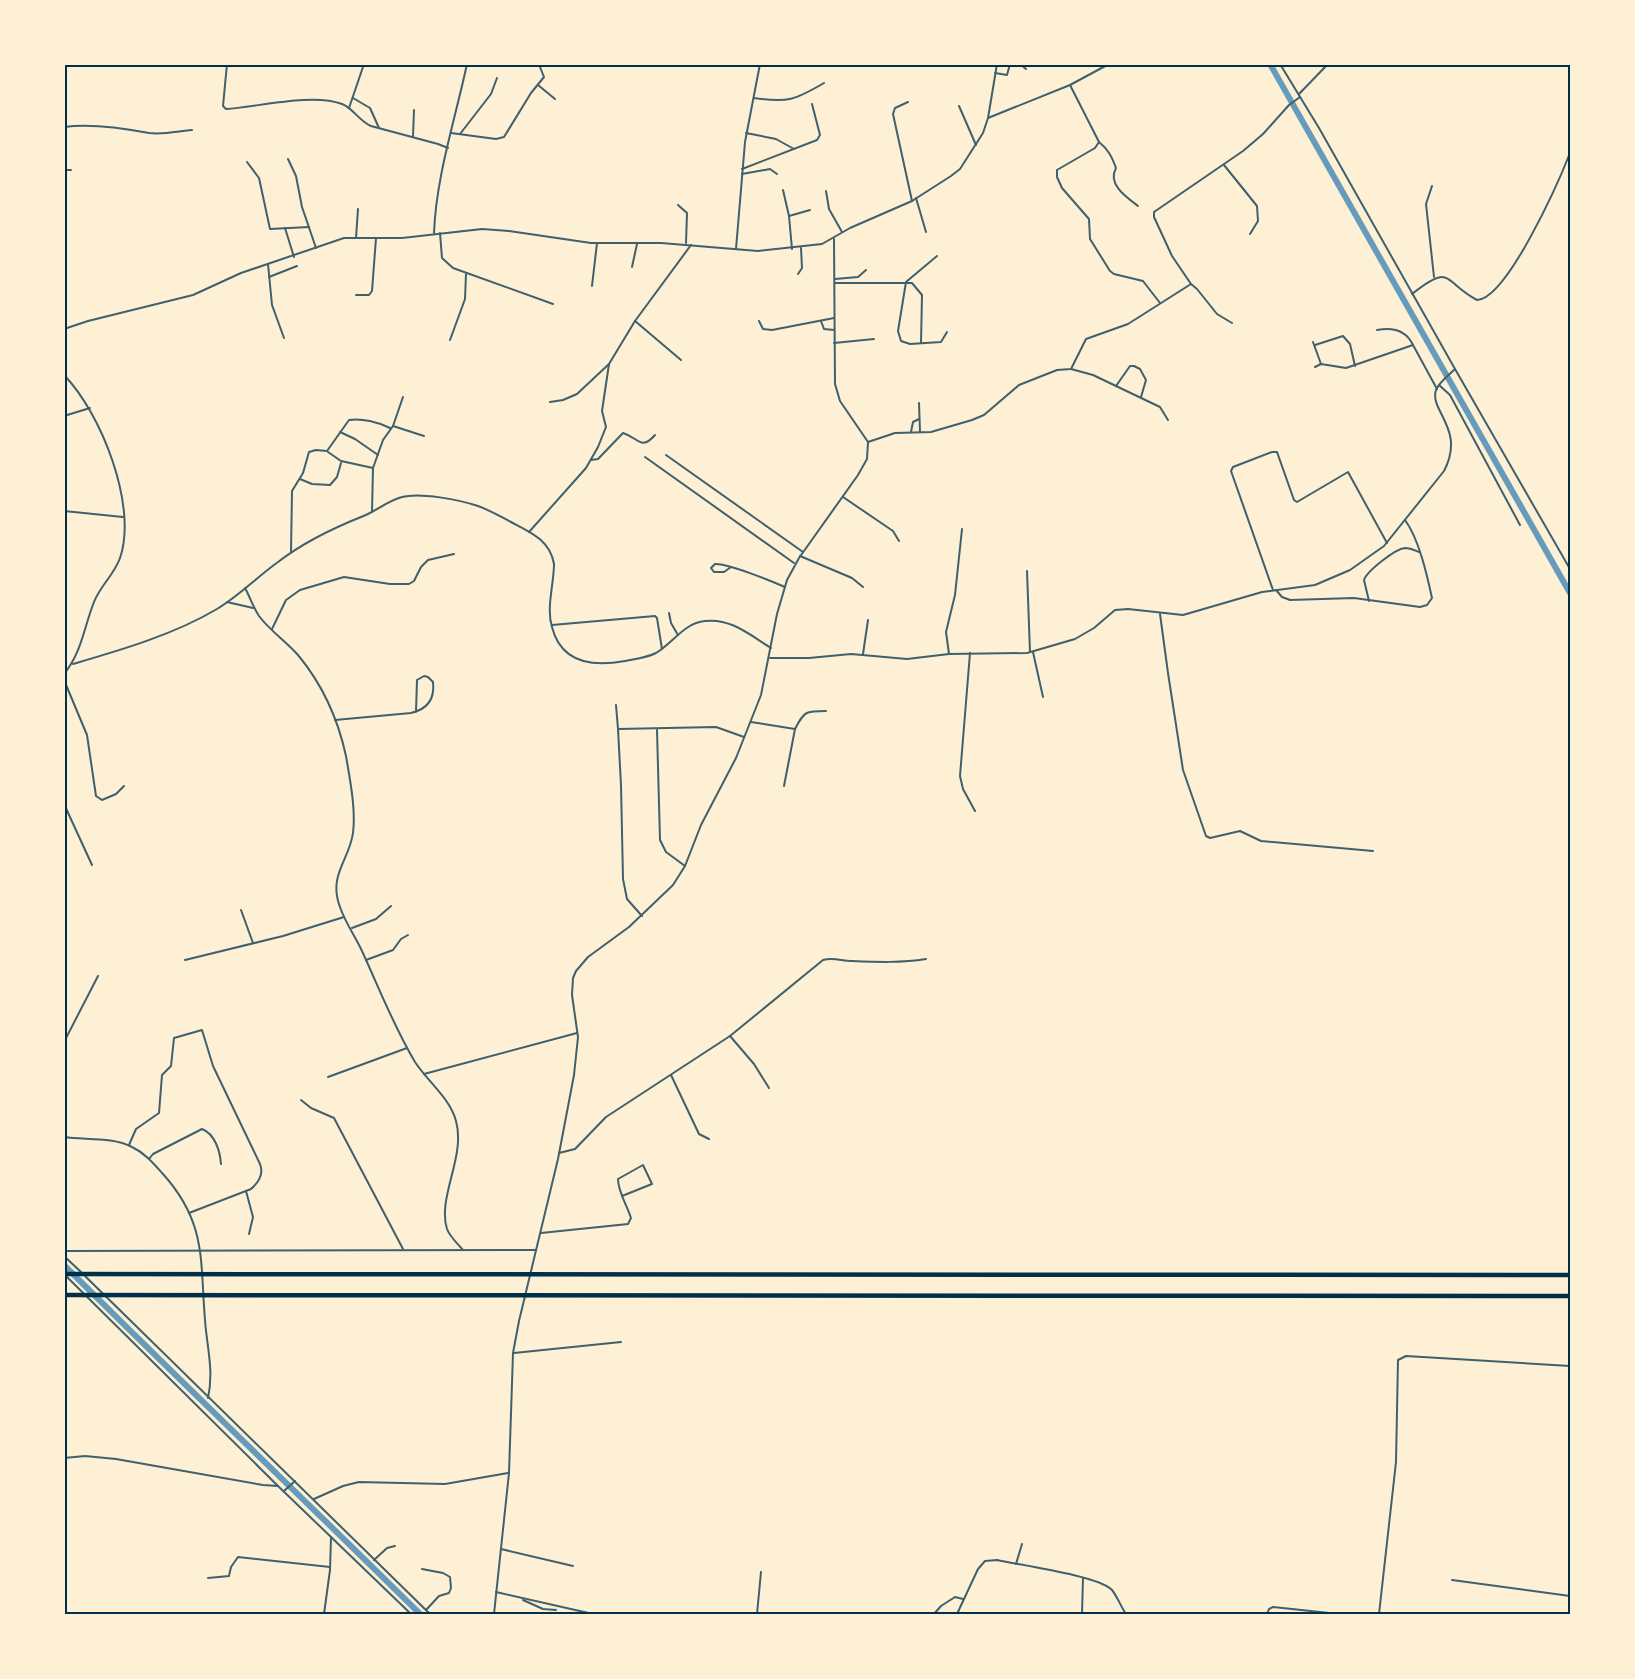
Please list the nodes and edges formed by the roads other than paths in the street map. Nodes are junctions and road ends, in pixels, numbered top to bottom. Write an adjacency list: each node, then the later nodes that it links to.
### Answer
1 (227, 64): 25 (street)
2 (364, 64): 19 (street)
3 (467, 64): 31 (street)
4 (760, 64): 20 (street)
5 (997, 64): 13 (street)
6 (1010, 64): 13 (street)
7 (1020, 64): 12 (street)
8 (1108, 64): 17 (street)
9 (1280, 64): 18 (street)
10 (1329, 64): 18 (street)
11 (540, 67): 16 (street)
12 (1026, 69)
13 (995, 73): 27 (street)
14 (496, 78): 33 (street)
15 (824, 83): 20 (street)
16 (538, 85): 21 (street); 33 (street)
17 (1070, 85): 27 (street); 35 (street)
18 (1299, 96): 42 (street); 90 (street)
19 (353, 98): 25 (street); 29 (street)
20 (754, 98): 32 (street)
21 (555, 99)
22 (908, 102): 52 (street)
23 (812, 104): 38 (street)
24 (959, 106): 36 (street)
25 (349, 108): 29 (street)
26 (414, 110): 34 (street)
27 (988, 118): 36 (street)
28 (64, 128): 30 (street)
29 (379, 128): 34 (street)
30 (192, 130)
31 (452, 133): 33 (street); 37 (street)
32 (746, 133): 38 (street); 43 (street)
33 (460, 134)
34 (413, 137): 37 (street)
35 (1099, 142): 54 (street); 92 (street)
36 (976, 146): 51 (street)
37 (448, 148): 63 (street)
38 (794, 149): 43 (street)
39 (1570, 153): 85 (street)
40 (288, 159): 58 (street)
41 (248, 162): 59 (street)
42 (1224, 165): 64 (street); 88 (street)
43 (742, 169): 46 (street)
44 (64, 170): 45 (street)
45 (71, 171)
46 (742, 174): 47 (street); 75 (street)
47 (777, 174)
48 (1432, 186): 85 (street)
49 (783, 190): 57 (street)
50 (826, 191): 61 (street)
51 (916, 198): 52 (street); 62 (street)
52 (912, 201): 61 (street)
53 (678, 205): 70 (street)
54 (1138, 206)
55 (358, 209): 65 (street)
56 (810, 210): 57 (street)
57 (789, 216): 74 (street)
58 (309, 227): 59 (street); 73 (street)
59 (285, 228): 77 (street)
60 (440, 232): 63 (street); 68 (street); 82 (street)
61 (842, 232): 67 (street)
62 (926, 232)
63 (434, 233): 66 (street)
64 (1250, 234)
65 (356, 238): 66 (street); 73 (street)
66 (376, 238): 91 (street)
67 (834, 239): 72 (street); 86 (street)
68 (597, 243): 69 (street); 89 (street)
69 (637, 243): 70 (street); 80 (street)
70 (686, 245): 71 (street)
71 (691, 245): 75 (street); 95 (street)
72 (801, 247): 74 (street); 83 (street)
73 (316, 248): 77 (street)
74 (792, 249): 75 (street)
75 (736, 250)
76 (937, 256): 87 (street)
77 (294, 257): 78 (street)
78 (268, 264): 84 (street); 99 (street)
79 (297, 266): 84 (street)
80 (632, 267)
81 (866, 270): 86 (street)
82 (466, 274): 93 (street); 105 (street)
83 (798, 274)
84 (269, 277): 103 (street)
85 (1434, 277): 90 (street)
86 (835, 281): 87 (street); 94 (street)
87 (906, 282): 107 (street); 107 (street)
88 (1191, 284): 92 (street); 98 (street)
89 (592, 286)
90 (1412, 294): 115 (street)
91 (356, 295)
92 (1160, 303): 114 (street)
93 (553, 304)
94 (834, 318): 97 (street); 100 (street)
95 (635, 321): 109 (street); 110 (street)
96 (759, 321): 97 (street)
97 (821, 321): 100 (street)
98 (1232, 323)
99 (64, 329)
100 (834, 330): 106 (street)
101 (1377, 330): 108 (street)
102 (947, 332): 107 (street)
103 (284, 338)
104 (874, 339): 106 (street)
105 (450, 340)
106 (834, 343): 134 (street)
107 (921, 343)
108 (1413, 345): 113 (street); 119 (street)
109 (681, 360)
110 (609, 364): 122 (street); 139 (street)
111 (1321, 364): 112 (street); 113 (street); 113 (street)
112 (1315, 366)
113 (1355, 366)
114 (1071, 369): 118 (street); 131 (street)
115 (1455, 369): 117 (street); 160 (street)
116 (64, 375): 124 (street)
117 (1439, 385): 119 (street); 148 (street)
118 (1116, 386): 121 (street); 121 (street)
119 (1437, 389): 147 (street)
120 (403, 397): 128 (street)
121 (1141, 397): 127 (street)
122 (550, 402)
123 (919, 403): 126 (street)
124 (90, 408): 125 (street); 146 (street)
125 (64, 416)
126 (920, 419): 130 (street); 131 (street)
127 (1168, 420)
128 (391, 427): 129 (street); 133 (street); 136 (street)
129 (340, 432): 135 (street); 136 (street)
130 (911, 432): 131 (street); 134 (street)
131 (920, 432)
132 (655, 435): 139 (street)
133 (424, 436)
134 (868, 442): 143 (street)
135 (327, 451): 140 (street); 142 (street)
136 (378, 455): 141 (street)
137 (666, 455): 154 (street)
138 (645, 457): 158 (street)
139 (591, 459): 150 (street)
140 (341, 461): 141 (street); 142 (street)
141 (373, 468): 145 (street)
142 (300, 478): 153 (street)
143 (843, 496): 151 (street); 154 (street)
144 (64, 511): 146 (street)
145 (372, 512): 150 (street); 153 (street)
146 (123, 517): 182 (street)
147 (1405, 520): 152 (street); 155 (street)
148 (1520, 525)
149 (962, 529): 180 (street)
150 (529, 532): 172 (street)
151 (899, 541)
152 (1387, 543): 165 (street); 165 (street)
153 (291, 552): 164 (street)
154 (803, 552): 157 (street)
155 (1419, 552): 166 (street); 166 (street)
156 (454, 554): 173 (street)
157 (800, 556): 158 (street); 163 (street)
158 (795, 564): 162 (street)
159 (731, 567): 159 (street); 162 (street)
160 (1570, 568)
161 (1027, 571): 177 (street)
162 (785, 587): 175 (street)
163 (863, 587)
164 (245, 588): 167 (street); 168 (street)
165 (1275, 590): 166 (street); 170 (street)
166 (1369, 600)
167 (227, 602): 168 (street); 182 (street)
168 (255, 609): 173 (street)
169 (669, 613): 174 (street)
170 (1161, 614): 177 (street); 199 (street)
171 (868, 620): 179 (street)
172 (551, 625): 176 (street); 176 (street)
173 (272, 629): 189 (street)
174 (678, 635): 175 (street); 176 (street)
175 (771, 648): 181 (street)
176 (662, 649)
177 (1031, 652): 178 (street); 185 (street)
178 (970, 653): 180 (street); 198 (street)
179 (863, 654): 180 (street); 181 (street)
180 (949, 654)
181 (769, 658): 190 (street)
182 (73, 664): 183 (street)
183 (64, 674)
184 (64, 680): 195 (street)
185 (1044, 697)
186 (616, 705): 191 (street)
187 (826, 711): 193 (street)
188 (416, 712): 188 (street); 189 (street)
189 (335, 720): 204 (street)
190 (750, 722): 193 (street); 194 (street)
191 (618, 729): 192 (street); 205 (street)
192 (657, 729): 194 (street); 201 (street)
193 (795, 729): 196 (street)
194 (744, 737): 201 (street)
195 (124, 786)
196 (784, 786)
197 (64, 804): 200 (street)
198 (975, 811)
199 (1374, 851)
200 (92, 865)
201 (685, 866): 205 (street)
202 (391, 906): 206 (street)
203 (241, 910): 208 (street)
204 (345, 916): 206 (street); 208 (street)
205 (642, 916): 213 (street)
206 (352, 928): 211 (street)
207 (408, 935): 211 (street)
208 (253, 943): 210 (street)
209 (926, 959): 214 (street)
210 (185, 960)
211 (366, 960): 216 (street)
212 (98, 976): 215 (street)
213 (577, 1033): 217 (street); 225 (street)
214 (730, 1036): 218 (street); 220 (street)
215 (64, 1042)
216 (407, 1048): 217 (street); 219 (street)
217 (424, 1074): 235 (street)
218 (671, 1075): 223 (street); 225 (street)
219 (328, 1077)
220 (769, 1088)
221 (301, 1100): 234 (street)
222 (64, 1137): 224 (street)
223 (709, 1139)
224 (129, 1145): 226 (street); 228 (street)
225 (559, 1153): 231 (street)
226 (149, 1159): 227 (street); 230 (street)
227 (221, 1164)
228 (246, 1191): 230 (street); 232 (street)
229 (622, 1196): 229 (street); 231 (street)
230 (189, 1213): 233 (street)
231 (541, 1233): 237 (street)
232 (249, 1234)
233 (201, 1250): 234 (street); 236 (street); 246 (street)
234 (404, 1250): 235 (street)
235 (464, 1250): 237 (street)
236 (64, 1251)
237 (537, 1251): 244 (street)
238 (64, 1256): 246 (street)
239 (64, 1275): 240 (highway); 250 (street)
240 (1570, 1275)
241 (64, 1295): 242 (highway)
242 (1570, 1296)
243 (621, 1342): 244 (street)
244 (513, 1353): 248 (street)
245 (1570, 1366): 286 (street)
246 (208, 1398): 249 (street)
247 (64, 1458): 250 (street)
248 (509, 1473): 252 (street); 256 (street)
249 (294, 1483): 251 (street); 252 (street)
250 (278, 1486): 251 (street)
251 (286, 1490): 253 (street)
252 (314, 1499): 257 (street)
253 (331, 1536): 260 (street); 273 (street)
254 (1022, 1544): 258 (street)
255 (395, 1546): 257 (street)
256 (501, 1549): 259 (street); 266 (street)
257 (374, 1560): 270 (street)
258 (1016, 1564): 264 (street); 269 (street)
259 (573, 1566)
260 (330, 1567): 263 (street); 272 (street)
261 (422, 1569): 270 (street)
262 (761, 1572): 277 (street)
263 (208, 1578)
264 (1083, 1578): 282 (street); 283 (street)
265 (1452, 1580): 267 (street)
266 (496, 1592): 268 (street); 275 (street)
267 (1570, 1596)
268 (521, 1598): 271 (street); 276 (street)
269 (964, 1599): 280 (street); 281 (street)
270 (426, 1610): 274 (street)
271 (556, 1611)
272 (324, 1614)
273 (411, 1614)
274 (430, 1614)
275 (494, 1614)
276 (592, 1614)
277 (757, 1614)
278 (786, 1614): 279 (street)
279 (815, 1614)
280 (934, 1614)
281 (957, 1614)
282 (1082, 1614)
283 (1126, 1614)
284 (1267, 1614): 285 (street)
285 (1339, 1614)
286 (1379, 1614)

